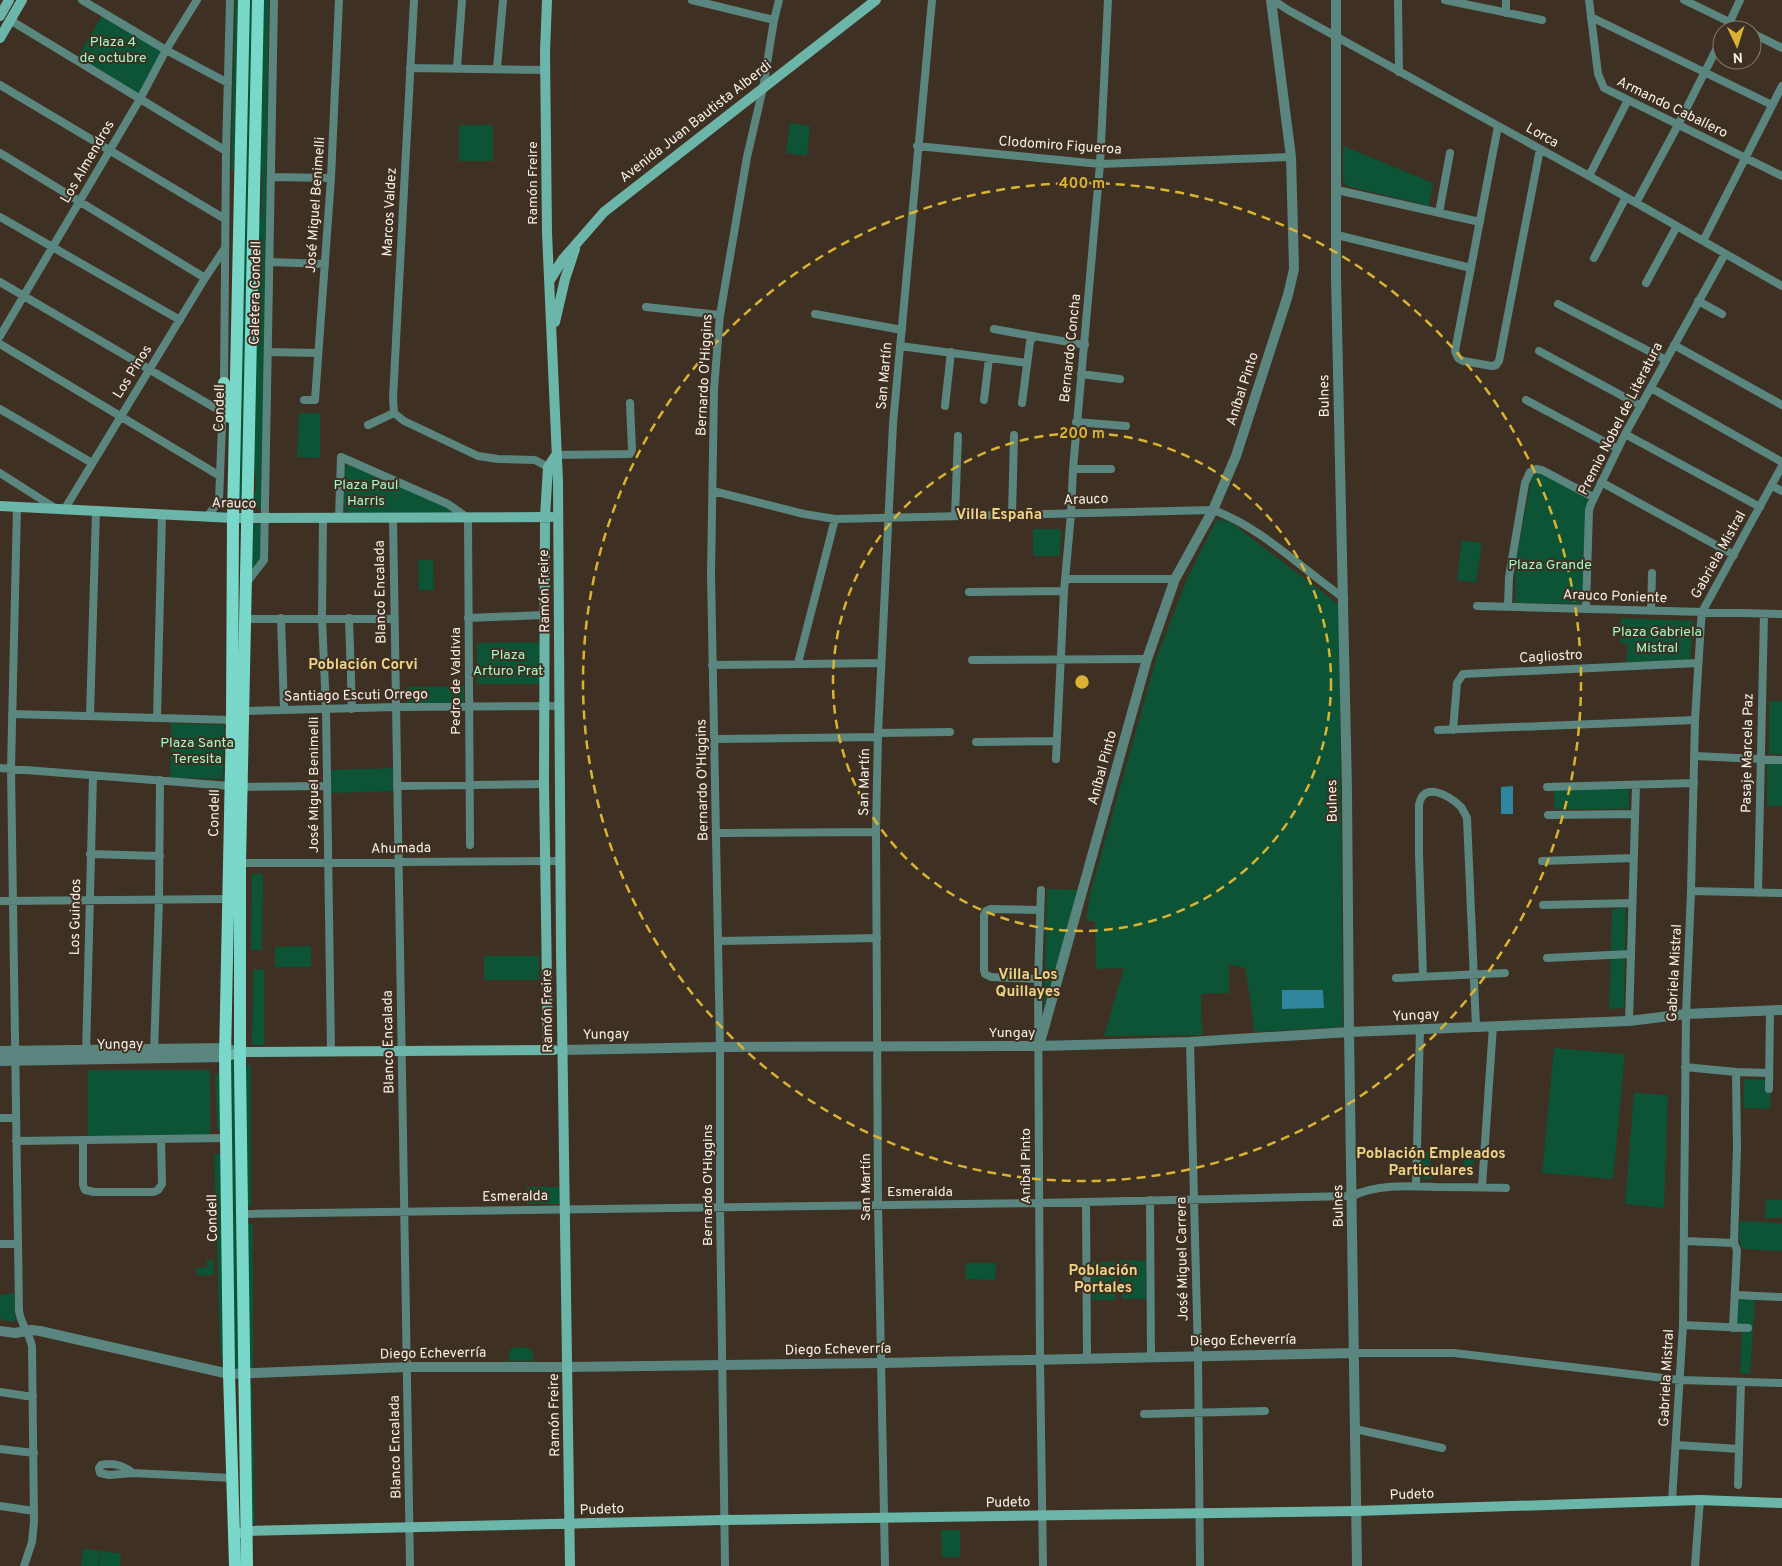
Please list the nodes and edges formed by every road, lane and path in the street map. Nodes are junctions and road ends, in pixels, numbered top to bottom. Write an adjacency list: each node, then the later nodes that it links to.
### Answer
1 (9, 0): 29 (main road)
2 (22, 0): 32 (main road)
3 (82, 0): 41 (street)
4 (230, 0): 49 (street)
5 (244, 0): 144 (main road, Condell)
6 (258, 0): 175 (main road, Condell)
7 (274, 0): 67 (street, Caletera Condell)
8 (339, 0): 70 (street, José Miguel Benimelli)
9 (414, 0): 43 (street, Marcos Valdez)
10 (462, 0): 44 (street)
11 (503, 0): 45 (street)
12 (547, 0): 46 (main road, Ramón Freire)
13 (692, 0): 33 (street)
14 (779, 0): 33 (street, Bernardo O'Higgins)
15 (876, 0): 52 (main road, Avenida Juan Bautista Alberdi)
16 (932, 0): 58 (street, San Martín)
17 (1108, 0): 66 (street, Bernardo Concha)
18 (1272, 0): 27 (street, Lorca); 30 (street, Aníbal Pinto)
19 (1336, 0): 37 (street, Bulnes)
20 (1398, 0): 47 (street)
21 (1445, 0): 28 (street)
22 (1506, 0): 28 (street)
23 (1589, 0): 31 (street, Armando Caballero)
24 (1684, 0): 35 (street)
25 (1740, 0): 36 (street)
26 (193, 1): 41 (street, Los Almendros)
27 (1288, 10): 30 (street); 37 (street, Lorca)
28 (1506, 13): 34 (street)
29 (0, 15)
30 (1273, 17): 64 (street, Aníbal Pinto)
31 (1590, 17): 48 (street); 54 (street, Armando Caballero)
32 (10, 20): 38 (main road); 53 (street)
33 (774, 20): 52 (street, Bernardo O'Higgins)
34 (1542, 20)
35 (1726, 20)
36 (1731, 20)
37 (1336, 36): 47 (street, Lorca); 71 (street, Bulnes)
38 (0, 38)
39 (1762, 38): 40 (street)
40 (1782, 48)
41 (166, 50): 49 (street); 53 (street, Los Almendros)
42 (1712, 59): 48 (street)
43 (410, 68): 44 (street); 136 (street, Marcos Valdez)
44 (457, 68): 45 (street)
45 (497, 68): 46 (street)
46 (546, 70): 85 (main road, Ramón Freire)
47 (1399, 72): 57 (street, Lorca)
48 (1705, 73): 55 (street); 56 (street)
49 (228, 83): 61 (street)
50 (0, 85): 60 (street)
51 (1782, 86): 55 (street)
52 (763, 88): 81 (main road, Avenida Juan Bautista Alberdi); 103 (street, Bernardo O'Higgins)
53 (140, 99): 60 (street, Los Almendros); 61 (street)
54 (1628, 100): 56 (street, Armando Caballero); 68 (street)
55 (1777, 101): 65 (street)
56 (1678, 125): 65 (street, Armando Caballero); 74 (street)
57 (1498, 126): 59 (street, Lorca); 78 (street)
58 (918, 146): 66 (street, Clodomiro Figueroa); 106 (street, San Martín)
59 (1540, 149): 68 (street, Lorca); 91 (street)
60 (110, 150): 73 (street, Los Almendros); 77 (street)
61 (226, 152): 77 (street)
62 (0, 154): 73 (street)
63 (1450, 154): 75 (street)
64 (1291, 157): 66 (street, Clodomiro Figueroa); 165 (street, Aníbal Pinto)
65 (1745, 158): 69 (street, Armando Caballero); 82 (street)
66 (1100, 164): 111 (street, Bernardo Concha)
67 (272, 176): 70 (street); 89 (street, Caletera Condell)
68 (1589, 176): 72 (street, Lorca)
69 (1782, 176)
70 (331, 178): 90 (street, José Miguel Benimelli)
71 (1337, 190): 75 (street); 80 (street, Bulnes)
72 (1626, 197): 74 (street, Lorca); 87 (street)
73 (80, 201): 83 (street, Los Almendros); 92 (street)
74 (1636, 203): 79 (street, Lorca)
75 (1439, 213): 78 (street)
76 (0, 217): 83 (street)
77 (225, 219): 84 (street)
78 (1480, 222): 91 (street)
79 (1677, 226): 82 (street, Lorca); 95 (street)
80 (1337, 235): 91 (street); 190 (street, Bulnes)
81 (580, 239): 88 (main road, Avenida Juan Bautista Alberdi); 109 (main road)
82 (1703, 241): 86 (street, Lorca)
83 (52, 248): 97 (street, Los Almendros); 104 (street)
84 (225, 248): 92 (street, Los Pinos); 124 (street)
85 (548, 254): 88 (main road); 93 (main road, Ramón Freire)
86 (1725, 254): 96 (street, Lorca); 98 (street, Premio Nobel de Literatura)
87 (1594, 258)
88 (563, 259): 93 (main road, Avenida Juan Bautista Alberdi)
89 (269, 262): 90 (street); 115 (street, Caletera Condell)
90 (325, 264): 117 (street, José Miguel Benimelli)
91 (1471, 268)
92 (205, 278): 104 (street, Los Pinos)
93 (549, 281): 109 (main road, Ramón Freire)
94 (0, 282): 97 (street)
95 (1646, 283)
96 (1782, 286)
97 (24, 296): 107 (street, Los Almendros); 121 (street)
98 (1698, 301): 102 (street); 112 (street, Premio Nobel de Literatura)
99 (1558, 304): 119 (street)
100 (646, 307): 103 (street)
101 (815, 314): 106 (street)
102 (1722, 314)
103 (720, 315): 158 (street, Bernardo O'Higgins)
104 (180, 320): 121 (street, Los Pinos)
105 (994, 329): 108 (street)
106 (902, 330): 113 (street, San Martín)
107 (0, 336)
108 (1034, 337): 111 (street); 120 (street)
109 (552, 343): 146 (main road, Ramón Freire)
110 (0, 344): 137 (street)
111 (1085, 345): 122 (street, Bernardo Concha)
112 (1674, 345): 119 (street, Premio Nobel de Literatura); 131 (street)
113 (900, 346): 116 (street); 182 (street, San Martín)
114 (1539, 351): 133 (street)
115 (268, 352): 117 (street); 176 (street, Caletera Condell)
116 (951, 352): 118 (street); 132 (street)
117 (318, 353): 126 (street, José Miguel Benimelli)
118 (989, 358): 120 (street); 127 (street)
119 (1666, 360): 125 (street, Premio Nobel de Literatura)
120 (1028, 363): 130 (street)
121 (149, 369): 135 (street); 137 (street, Los Pinos)
122 (1081, 374): 123 (street); 138 (street, Bernardo Concha)
123 (1120, 379)
124 (224, 383): 135 (street); 144 (main road)
125 (1651, 388): 133 (street, Premio Nobel de Literatura); 147 (street)
126 (304, 400)
127 (984, 400)
128 (1526, 400): 145 (street)
129 (630, 403): 146 (street)
130 (1022, 403)
131 (1782, 405)
132 (944, 406)
133 (1641, 406): 141 (street, Premio Nobel de Literatura)
134 (0, 409): 148 (street)
135 (222, 412): 154 (street)
136 (394, 412): 139 (street); 150 (street)
137 (120, 416): 148 (street, Los Pinos); 154 (street)
138 (1076, 422): 140 (street); 151 (street, Bernardo Concha)
139 (368, 425)
140 (1126, 426)
141 (1625, 434): 145 (street, Premio Nobel de Literatura); 163 (street)
142 (1014, 435): 169 (street)
143 (958, 436): 170 (street)
144 (235, 448): 174 (main road, Condell)
145 (1618, 449): 156 (street, Premio Nobel de Literatura)
146 (556, 455): 150 (main road); 155 (main road, Ramón Freire)
147 (1782, 462)
148 (92, 463): 164 (street, Los Pinos)
149 (1782, 466): 157 (street, Gabriela Mistral)
150 (548, 467): 155 (main road); 172 (main road, Ramón Freire)
151 (1073, 468): 152 (street); 167 (street, Bernardo Concha)
152 (1111, 469)
153 (0, 473): 164 (street)
154 (220, 476): 171 (street)
155 (558, 480): 173 (main road, Ramón Freire)
156 (1601, 482): 160 (street, Premio Nobel de Literatura); 183 (street)
157 (1772, 486): 159 (street); 163 (street, Gabriela Mistral)
158 (713, 491): 181 (street, Arauco); 211 (street, Bernardo O'Higgins)
159 (1782, 491)
160 (1594, 497): 192 (street); 193 (street, Premio Nobel de Literatura)
161 (0, 506): 162 (main road, Arauco)
162 (16, 507): 164 (main road, Arauco); 220 (street)
163 (1760, 508): 183 (street, Gabriela Mistral)
164 (60, 510): 166 (main road, Arauco)
165 (1213, 510): 167 (street, Arauco); 186 (street, Aníbal Pinto); 190 (street, Arauco)
166 (96, 511): 168 (main road, Arauco); 221 (street)
167 (1071, 514): 169 (street, Arauco); 185 (street, Bernardo Concha)
168 (162, 515): 171 (main road, Arauco); 222 (street)
169 (1012, 515): 170 (street, Arauco)
170 (955, 516): 182 (street, Arauco)
171 (206, 517): 174 (main road, Arauco)
172 (545, 517): 173 (main road, Arauco); 180 (main road, Arauco); 198 (main road, Ramón Freire)
173 (557, 517): 212 (main road, Ramón Freire)
174 (233, 518): 175 (main road, Arauco); 223 (main road, Condell)
175 (247, 518): 176 (main road, Arauco); 187 (main road, Condell)
176 (264, 518): 177 (main road, Arauco); 187 (street, Caletera Condell)
177 (323, 518): 178 (main road, Arauco); 201 (street, José Miguel Benimelli)
178 (339, 518): 179 (main road, Arauco); 180 (street)
179 (393, 518): 180 (main road, Arauco); 204 (street, Blanco Encalada)
180 (468, 518): 203 (street, Pedro de Valdivia)
181 (835, 518): 182 (street, Arauco); 208 (street)
182 (889, 518): 209 (street, San Martín)
183 (1734, 555): 195 (street, Gabriela Mistral)
184 (1652, 572): 194 (street)
185 (1065, 579): 186 (street); 188 (street, Bernardo Concha)
186 (1175, 579): 205 (street, Aníbal Pinto)
187 (247, 582): 199 (main road, Condell)
188 (1064, 591): 189 (street); 207 (street, Bernardo Concha)
189 (969, 592)
190 (1344, 598): 290 (street, Bulnes)
191 (1477, 606): 192 (street, Arauco Poniente)
192 (1508, 607): 193 (street, Arauco Poniente)
193 (1586, 609): 194 (street, Arauco Poniente)
194 (1651, 611): 195 (street, Arauco Poniente)
195 (1702, 612): 196 (street, Arauco Poniente); 210 (street, Gabriela Mistral)
196 (1764, 614): 197 (street, Arauco Poniente); 234 (street, Pasaje Marcela Paz)
197 (1782, 614)
198 (545, 615): 203 (street); 215 (main road, Ramón Freire)
199 (245, 618): 200 (street); 219 (main road, Condell)
200 (281, 618): 201 (street); 217 (street)
201 (322, 618): 202 (street); 218 (street, José Miguel Benimelli)
202 (350, 618): 204 (street); 216 (street)
203 (468, 618): 214 (street, Pedro de Valdivia)
204 (394, 619): 213 (street, Blanco Encalada)
205 (1146, 659): 207 (street); 292 (street, Aníbal Pinto)
206 (972, 660): 207 (street)
207 (1060, 660): 230 (street, Bernardo Concha)
208 (798, 663): 209 (street); 211 (street)
209 (882, 663): 228 (street, San Martín)
210 (1698, 663): 224 (street, Gabriela Mistral); 226 (street, Cagliostro)
211 (712, 665): 229 (street, Bernardo O'Higgins)
212 (560, 706): 215 (street, Santiago Escuti Orrego); 257 (main road, Ramón Freire)
213 (396, 707): 214 (street, Santiago Escuti Orrego); 216 (street, Santiago Escuti Orrego); 246 (street, Blanco Encalada)
214 (468, 707): 215 (street, Santiago Escuti Orrego); 242 (street, Pedro de Valdivia)
215 (545, 707): 241 (main road, Ramón Freire)
216 (352, 709): 218 (street, Santiago Escuti Orrego)
217 (284, 710): 218 (street, Santiago Escuti Orrego); 219 (street, Santiago Escuti Orrego)
218 (326, 710): 245 (street, José Miguel Benimelli)
219 (243, 711): 244 (main road, Condell)
220 (12, 714): 221 (street); 237 (street)
221 (90, 716): 222 (street)
222 (157, 718): 223 (street)
223 (232, 720): 244 (main road, Condell)
224 (1695, 720): 226 (street); 232 (street, Gabriela Mistral)
225 (1438, 730): 226 (street)
226 (1453, 730)
227 (950, 732): 228 (street)
228 (878, 736): 229 (street); 250 (street, San Martín)
229 (715, 739): 251 (street, Bernardo O'Higgins)
230 (1057, 741): 231 (street); 233 (street, Bernardo Concha)
231 (976, 742)
232 (1695, 756): 234 (street); 240 (street, Gabriela Mistral)
233 (1056, 759)
234 (1761, 759): 235 (street); 264 (street, Pasaje Marcela Paz)
235 (1782, 760)
236 (0, 768): 237 (street)
237 (11, 769): 238 (street); 270 (street)
238 (93, 776): 239 (street); 253 (street, Los Guindos)
239 (160, 780): 244 (street); 254 (street)
240 (1694, 783): 243 (street); 263 (street, Gabriela Mistral)
241 (544, 784): 242 (street); 256 (main road, Ramón Freire)
242 (470, 785): 246 (street); 252 (street, Pedro de Valdivia)
243 (1636, 785): 247 (street); 248 (street)
244 (236, 786): 245 (street); 260 (main road, Condell); 267 (main road, Condell)
245 (326, 786): 261 (street, José Miguel Benimelli)
246 (397, 786): 259 (street, Blanco Encalada)
247 (1547, 787)
248 (1635, 814): 249 (street); 255 (street)
249 (1548, 815)
250 (876, 832): 251 (street); 274 (street, San Martín)
251 (716, 833): 275 (street, Bernardo O'Higgins)
252 (470, 845)
253 (90, 854): 254 (street); 266 (street, Los Guindos)
254 (160, 856): 268 (street)
255 (1634, 858): 258 (street); 271 (street)
256 (546, 860): 257 (street, Ahumada); 259 (street, Ahumada); 295 (main road, Ramón Freire)
257 (561, 861): 296 (main road, Ramón Freire)
258 (1542, 861)
259 (398, 862): 261 (street, Ahumada); 299 (street, Blanco Encalada)
260 (240, 863): 261 (street, Ahumada); 301 (main road, Condell)
261 (327, 863): 298 (street, José Miguel Benimelli)
262 (1041, 890): 273 (street)
263 (1691, 891): 264 (street); 285 (street, Gabriela Mistral)
264 (1758, 893): 265 (street)
265 (1782, 893)
266 (89, 899): 268 (street); 270 (street); 303 (street, Los Guindos)
267 (228, 899): 268 (street); 300 (main road, Condell)
268 (159, 900): 302 (street)
269 (0, 901): 270 (street)
270 (13, 901): 304 (street)
271 (1632, 904): 272 (street); 276 (street)
272 (1544, 905)
273 (1040, 910): 281 (street); 281 (street)
274 (877, 938): 275 (street); 294 (street, San Martín)
275 (718, 941): 293 (street, Bernardo O'Higgins)
276 (1631, 954): 277 (street); 286 (street)
277 (1546, 958)
278 (1505, 973): 279 (street)
279 (1474, 974): 280 (street); 280 (street); 288 (street)
280 (1423, 977): 282 (street)
281 (1038, 978): 292 (street)
282 (1396, 978)
283 (1770, 1010): 284 (street, Yungay); 285 (street, Yungay); 308 (street)
284 (1782, 1010)
285 (1686, 1014): 286 (street, Yungay); 306 (street, Gabriela Mistral)
286 (1629, 1020): 287 (street, Yungay)
287 (1493, 1026): 288 (street, Yungay); 317 (street)
288 (1476, 1027): 289 (street, Yungay)
289 (1420, 1030): 290 (street, Yungay); 316 (street)
290 (1349, 1032): 291 (street, Yungay); 319 (street, Bulnes)
291 (1190, 1042): 292 (street, Yungay); 320 (street, José Miguel Carrera)
292 (1039, 1046): 294 (street, Yungay); 323 (street, Aníbal Pinto)
293 (720, 1047): 294 (street, Yungay); 296 (street, Yungay); 325 (street, Bernardo O'Higgins)
294 (878, 1047): 324 (street, San Martín)
295 (548, 1050): 296 (main road, Yungay); 299 (main road, Yungay)
296 (562, 1050): 326 (main road, Ramón Freire)
297 (0, 1051): 304 (street, Yungay)
298 (331, 1051): 299 (main road, Yungay); 301 (main road, Yungay)
299 (402, 1051): 327 (street, Blanco Encalada)
300 (226, 1052): 301 (street, Yungay); 302 (street, Yungay); 312 (main road, Condell)
301 (240, 1052): 328 (main road, Condell)
302 (154, 1054): 303 (street, Yungay)
303 (86, 1055): 304 (street, Yungay)
304 (15, 1056): 305 (street, Yungay); 311 (street)
305 (0, 1061)
306 (1685, 1067): 307 (street); 329 (street, Gabriela Mistral)
307 (1736, 1072): 308 (street); 332 (street)
308 (1769, 1073): 309 (street)
309 (1769, 1089)
310 (0, 1118): 311 (street)
311 (16, 1118): 315 (street)
312 (227, 1138): 313 (street); 350 (main road, Condell)
313 (161, 1139): 314 (street); 314 (street)
314 (83, 1140): 315 (street)
315 (16, 1141): 331 (street)
316 (1416, 1186): 317 (street, Esmeralda); 319 (street, Esmeralda)
317 (1482, 1187): 318 (street, Esmeralda)
318 (1506, 1188)
319 (1352, 1196): 320 (street, Esmeralda); 340 (street, Bulnes)
320 (1194, 1198): 321 (street, Esmeralda); 341 (street, José Miguel Carrera)
321 (1150, 1200): 322 (street, Esmeralda); 342 (street)
322 (1086, 1202): 323 (street, Esmeralda); 343 (street)
323 (1040, 1203): 324 (street, Esmeralda); 344 (street, Aníbal Pinto)
324 (878, 1204): 325 (street, Esmeralda); 345 (street, San Martín)
325 (720, 1206): 326 (street, Esmeralda); 346 (street, Bernardo O'Higgins)
326 (565, 1209): 327 (street, Esmeralda); 348 (main road, Ramón Freire)
327 (404, 1211): 328 (street, Esmeralda); 347 (street, Blanco Encalada)
328 (242, 1214): 349 (main road, Condell)
329 (1685, 1241): 332 (street); 335 (street, Gabriela Mistral)
330 (0, 1244): 331 (street)
331 (18, 1244): 339 (street)
332 (1736, 1245): 333 (street)
333 (1735, 1295): 334 (street); 336 (street)
334 (1782, 1297)
335 (1683, 1325): 336 (street); 351 (street, Gabriela Mistral)
336 (1733, 1328): 337 (street)
337 (1748, 1328)
338 (0, 1331): 339 (street, Diego Echeverría)
339 (27, 1332): 350 (street, Diego Echeverría); 355 (street)
340 (1354, 1353): 341 (street, Diego Echeverría); 351 (street, Diego Echeverría); 359 (street, Bulnes)
341 (1198, 1356): 342 (street, Diego Echeverría); 357 (street, José Miguel Carrera)
342 (1151, 1357): 343 (street, Diego Echeverría)
343 (1087, 1358): 344 (street, Diego Echeverría)
344 (1040, 1360): 345 (street, Diego Echeverría); 375 (street, Aníbal Pinto)
345 (882, 1364): 346 (street, Diego Echeverría); 376 (street, San Martín)
346 (722, 1365): 348 (street, Diego Echeverría); 377 (street, Bernardo O'Higgins)
347 (407, 1367): 348 (street, Diego Echeverría); 349 (street, Diego Echeverría); 379 (street, Blanco Encalada)
348 (568, 1367): 378 (main road, Ramón Freire)
349 (243, 1373): 350 (street, Diego Echeverría); 380 (main road, Condell)
350 (229, 1374): 366 (main road, Condell)
351 (1680, 1380): 352 (street, Diego Echeverría); 360 (street, Gabriela Mistral)
352 (1741, 1382): 353 (street, Diego Echeverría); 363 (street)
353 (1782, 1383)
354 (0, 1392): 355 (street)
355 (33, 1397): 364 (street)
356 (1266, 1410): 357 (street)
357 (1198, 1413): 358 (street); 374 (street, José Miguel Carrera)
358 (1144, 1414)
359 (1355, 1429): 362 (street); 372 (street, Bulnes)
360 (1676, 1445): 363 (street); 369 (street, Gabriela Mistral)
361 (0, 1448): 364 (street)
362 (1442, 1448)
363 (1739, 1449): 367 (street)
364 (34, 1453): 373 (street)
365 (133, 1473): 366 (street)
366 (232, 1478): 381 (main road, Condell)
367 (1738, 1485)
368 (1700, 1500): 369 (main road, Pudeto); 370 (main road, Pudeto); 392 (street)
369 (1672, 1501): 372 (main road, Pudeto)
370 (1782, 1503)
371 (0, 1506): 373 (street)
372 (1356, 1510): 374 (main road, Pudeto); 391 (street, Bulnes)
373 (34, 1512): 382 (street)
374 (1199, 1514): 375 (main road, Pudeto); 390 (street, José Miguel Carrera)
375 (1043, 1516): 376 (main road, Pudeto); 389 (street, Aníbal Pinto)
376 (884, 1518): 377 (main road, Pudeto); 388 (street, San Martín)
377 (724, 1520): 378 (main road, Pudeto); 387 (street, Bernardo O'Higgins)
378 (570, 1525): 379 (main road, Pudeto); 386 (main road, Ramón Freire)
379 (410, 1528): 380 (main road, Pudeto); 385 (street, Blanco Encalada)
380 (247, 1530): 381 (main road, Pudeto); 384 (main road, Condell)
381 (235, 1537): 383 (main road, Condell)
382 (24, 1566)
383 (235, 1566)
384 (247, 1566)
385 (410, 1566)
386 (570, 1566)
387 (725, 1566)
388 (884, 1566)
389 (1043, 1566)
390 (1200, 1566)
391 (1357, 1566)
392 (1695, 1566)

